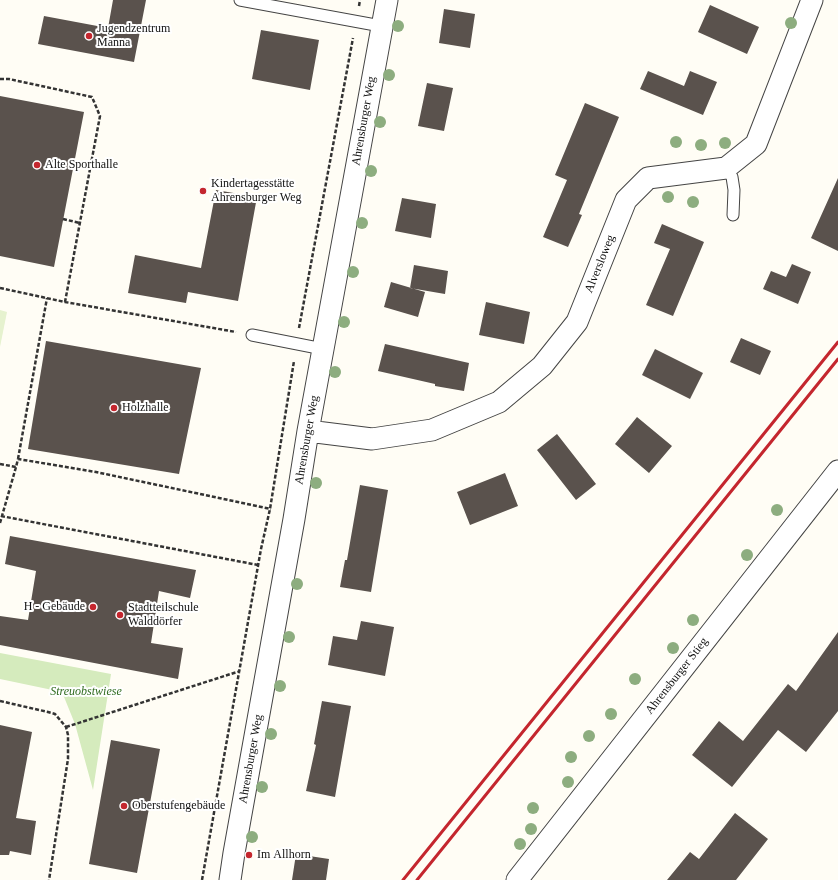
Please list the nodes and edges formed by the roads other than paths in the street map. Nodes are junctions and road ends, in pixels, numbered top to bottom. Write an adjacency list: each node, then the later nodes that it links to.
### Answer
1 (240, 0): 4 (lane)
2 (387, 0): 4 (street, Ahrensburger Weg)
3 (812, 0): 5 (street)
4 (382, 26): 8 (street, Ahrensburger Weg)
5 (726, 168): 6 (lane); 9 (street, Alversloweg)
6 (733, 215)
7 (252, 335): 8 (lane)
8 (323, 349): 9 (street, Ahrensburger Weg)
9 (308, 431): 11 (street, Ahrensburger Weg)
10 (838, 471): 12 (street, Ahrensburger Stieg)
11 (230, 880)
12 (517, 880)

